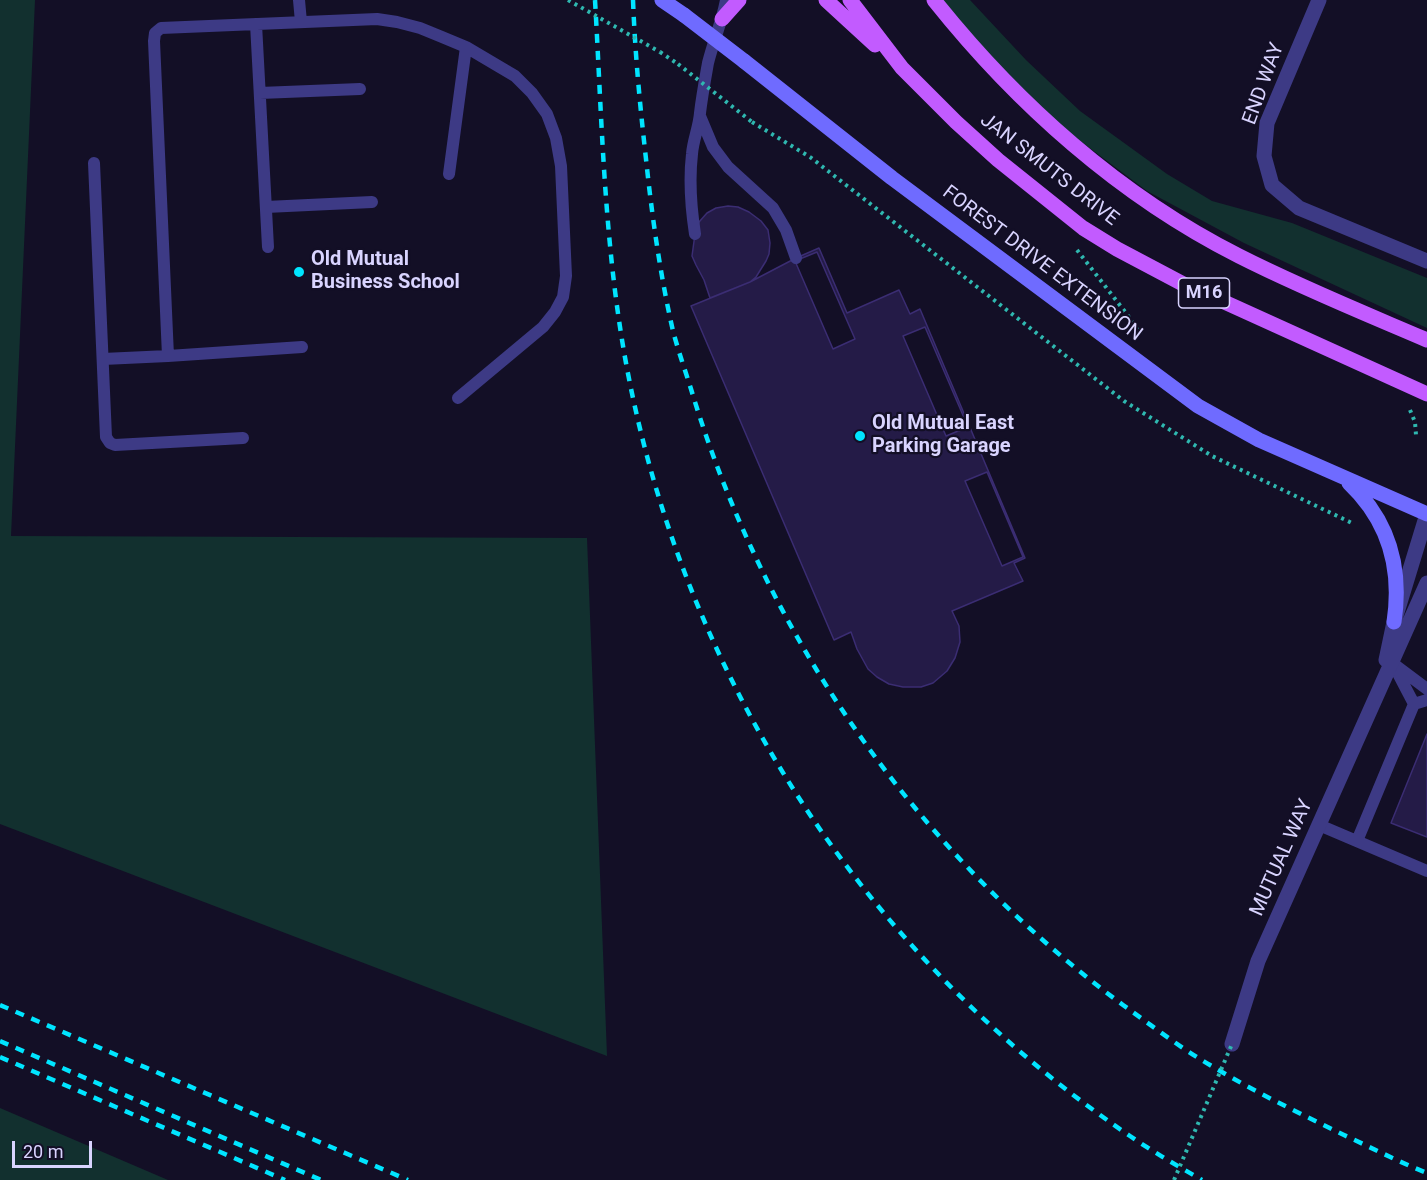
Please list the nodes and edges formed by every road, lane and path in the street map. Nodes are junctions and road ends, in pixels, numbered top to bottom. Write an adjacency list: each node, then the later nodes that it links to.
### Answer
1 (299, 0): 12 (lane)
2 (568, 0): 40 (path, bridge)
3 (662, 0): 38 (street, FOREST DRIVE EXTENSION, bridge)
4 (726, 0): 11 (lane)
5 (733, 0): 11 (lane)
6 (739, 0): 11 (main road)
7 (826, 0): 15 (main road)
8 (850, 0): 15 (main road, JAN SMUTS DRIVE / M16)
9 (934, 0): 29 (main road, JAN SMUTS DRIVE / M16)
10 (1319, 0): 27 (street, END WAY)
11 (722, 19): 18 (lane)
12 (301, 22): 13 (lane); 14 (lane)
13 (256, 24): 17 (lane); 31 (lane)
14 (466, 47): 20 (lane); 34 (lane)
15 (902, 68): 33 (main road, JAN SMUTS DRIVE / M16)
16 (360, 89): 17 (lane)
17 (260, 93): 22 (lane)
18 (700, 116): 23 (lane); 26 (lane)
19 (94, 163): 32 (lane)
20 (449, 174)
21 (372, 202): 22 (lane)
22 (266, 207): 25 (lane)
23 (694, 234)
24 (1073, 245): 28 (path)
25 (268, 247)
26 (796, 258)
27 (1427, 261)
28 (1144, 340)
29 (1427, 340)
30 (302, 347): 31 (lane)
31 (168, 356): 32 (lane)
32 (103, 359): 37 (lane)
33 (1427, 394)
34 (459, 398)
35 (1408, 407): 36 (path)
36 (1416, 435)
37 (243, 438)
38 (1341, 477): 39 (street, FOREST DRIVE EXTENSION); 42 (street)
39 (1427, 513): 42 (street, MUTUAL WAY)
40 (1359, 527)
41 (1427, 583): 43 (street, MUTUAL WAY)
42 (1394, 622): 45 (street, MUTUAL WAY)
43 (1392, 662): 44 (lane); 45 (street, MUTUAL WAY); 47 (lane)
44 (1427, 689)
45 (1379, 693): 48 (street, MUTUAL WAY)
46 (1427, 700): 47 (lane)
47 (1414, 704): 49 (lane)
48 (1319, 825): 49 (lane); 51 (street, MUTUAL WAY)
49 (1357, 841): 50 (lane)
50 (1427, 871)
51 (1232, 1044): 52 (path, bridge)
52 (1174, 1180)

